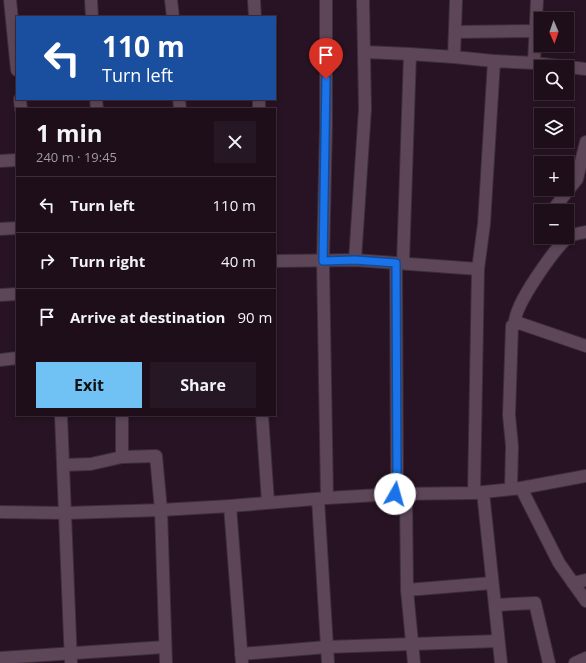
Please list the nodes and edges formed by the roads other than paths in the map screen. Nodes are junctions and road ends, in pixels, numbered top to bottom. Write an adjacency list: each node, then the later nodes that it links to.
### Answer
1 (10, 0): 18 (street)
2 (91, 0): 10 (street)
3 (171, 0): 11 (street)
4 (254, 0): 12 (street)
5 (326, 0): 32 (street)
6 (363, 0): 15 (street)
7 (456, 0): 14 (street)
8 (537, 0): 9 (street)
9 (537, 12)
10 (92, 16)
11 (173, 16)
12 (255, 16)
13 (534, 30): 14 (street)
14 (455, 32): 17 (street)
15 (365, 52): 16 (street); 30 (street)
16 (410, 54): 17 (street); 33 (street)
17 (454, 57): 19 (street)
18 (16, 60)
19 (494, 61): 20 (street); 34 (street)
20 (534, 63)
21 (574, 68): 22 (street)
22 (586, 69)
23 (586, 142): 26 (street)
24 (16, 160): 25 (street)
25 (0, 161)
26 (557, 204)
27 (16, 228): 28 (street)
28 (0, 229)
29 (586, 232): 37 (street)
30 (355, 260): 32 (street); 33 (street)
31 (276, 261): 32 (street)
32 (323, 261): 50 (street)
33 (399, 263): 34 (street); 49 (street)
34 (478, 269): 48 (street)
35 (16, 294): 36 (street)
36 (0, 295)
37 (515, 324): 38 (street); 47 (street)
38 (586, 346)
39 (16, 358): 40 (street)
40 (0, 360)
41 (61, 416): 45 (street)
42 (122, 416): 44 (street)
43 (262, 416): 51 (street)
44 (122, 457): 45 (street); 53 (street)
45 (64, 465): 55 (street)
46 (586, 476): 47 (street)
47 (516, 488): 48 (street); 58 (street)
48 (478, 493): 49 (street); 57 (street)
49 (401, 494): 50 (street); 59 (street)
50 (322, 498): 51 (street); 65 (street)
51 (268, 502): 52 (street)
52 (230, 506): 53 (street); 68 (street)
53 (161, 510): 55 (street); 64 (street)
54 (0, 512): 55 (street)
55 (66, 513): 67 (street)
56 (586, 580): 58 (street)
57 (492, 583): 59 (street); 61 (street)
58 (573, 583): 60 (street)
59 (407, 590): 63 (street)
60 (586, 601)
61 (495, 605): 62 (street); 74 (street)
62 (498, 641): 63 (street); 73 (street)
63 (412, 644): 65 (street); 72 (street)
64 (165, 647): 67 (street); 70 (street)
65 (327, 647): 68 (street); 71 (street)
66 (0, 658): 67 (street)
67 (71, 658)
68 (242, 658)
69 (586, 658): 75 (street)
70 (166, 663)
71 (328, 663)
72 (414, 663)
73 (500, 663)
74 (549, 663)
75 (575, 663)

